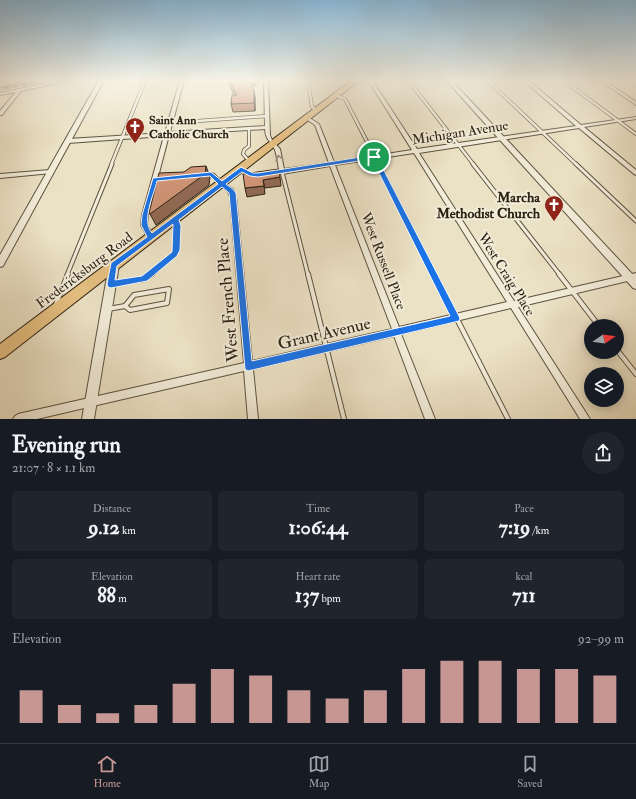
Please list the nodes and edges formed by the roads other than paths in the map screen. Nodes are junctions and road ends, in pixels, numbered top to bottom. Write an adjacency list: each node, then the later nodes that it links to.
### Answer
1 (12, 100): 16 (street)
2 (91, 100): 30 (street)
3 (137, 100): 28 (lane)
4 (177, 100): 21 (street)
5 (267, 100): 17 (street)
6 (311, 100): 15 (lane)
7 (332, 100): 15 (main road, Fredericksburg Road)
8 (345, 100): 34 (lane)
9 (383, 100): 33 (street, West Craig Place)
10 (423, 100): 32 (lane)
11 (466, 100): 29 (street)
12 (508, 100): 25 (lane)
13 (548, 100): 23 (street)
14 (589, 100): 20 (lane)
15 (317, 111): 18 (main road, Fredericksburg Road)
16 (0, 114)
17 (267, 116): 21 (lane); 22 (street)
18 (308, 118): 31 (main road, Fredericksburg Road); 35 (street, West Russell Place)
19 (636, 118): 20 (street, Michigan Avenue)
20 (618, 121): 23 (street, Michigan Avenue); 27 (lane)
21 (170, 123): 26 (street)
22 (267, 127): 24 (street); 31 (street)
23 (580, 127): 25 (street, Michigan Avenue); 39 (street)
24 (250, 128): 26 (street); 36 (lane)
25 (542, 132): 29 (street, Michigan Avenue); 45 (lane)
26 (168, 134): 28 (street); 46 (street)
27 (636, 134)
28 (121, 137): 30 (street); 56 (lane)
29 (501, 138): 32 (street, Michigan Avenue); 49 (street)
30 (68, 141): 37 (street)
31 (273, 145): 36 (main road, Fredericksburg Road); 38 (street, one-way to 31)
32 (459, 145): 33 (street, Michigan Avenue); 52 (lane)
33 (416, 151): 34 (street, Michigan Avenue); 53 (street, West Craig Place)
34 (374, 157): 35 (street, Michigan Avenue); 57 (lane)
35 (332, 164): 38 (street, Michigan Avenue); 59 (street, West Russell Place)
36 (246, 168): 43 (main road, Fredericksburg Road)
37 (50, 172): 42 (street); 47 (street)
38 (282, 172): 40 (street, Michigan Avenue); 60 (lane)
39 (636, 173)
40 (265, 174)
41 (201, 175): 43 (lane)
42 (0, 176)
43 (222, 184): 44 (main road, Fredericksburg Road); 63 (street, West French Place)
44 (175, 219): 46 (main road, Fredericksburg Road); 50 (lane)
45 (636, 221)
46 (151, 238): 48 (main road, Fredericksburg Road)
47 (0, 263)
48 (114, 265): 50 (street); 56 (main road, Fredericksburg Road)
49 (632, 276): 51 (street); 52 (street, Grant Avenue)
50 (111, 284): 55 (street)
51 (636, 285)
52 (572, 291): 53 (street, Grant Avenue); 58 (lane)
53 (513, 305): 57 (street, Grant Avenue); 72 (street, West Craig Place)
54 (125, 306): 54 (lane); 55 (lane)
55 (106, 310): 65 (street)
56 (53, 312): 61 (main road, Fredericksburg Road)
57 (456, 319): 59 (street, Grant Avenue); 71 (lane)
58 (594, 319)
59 (397, 332): 60 (street, Grant Avenue); 70 (street, West Russell Place)
60 (326, 348): 63 (street, Grant Avenue); 69 (lane)
61 (0, 352)
62 (624, 359): 64 (lane)
63 (248, 366): 65 (street, Grant Avenue); 68 (street, West French Place)
64 (636, 374)
65 (91, 402): 66 (street, Grant Avenue); 67 (street)
66 (18, 419)
67 (88, 419)
68 (253, 419)
69 (344, 419)
70 (430, 419)
71 (508, 419)
72 (585, 419)

